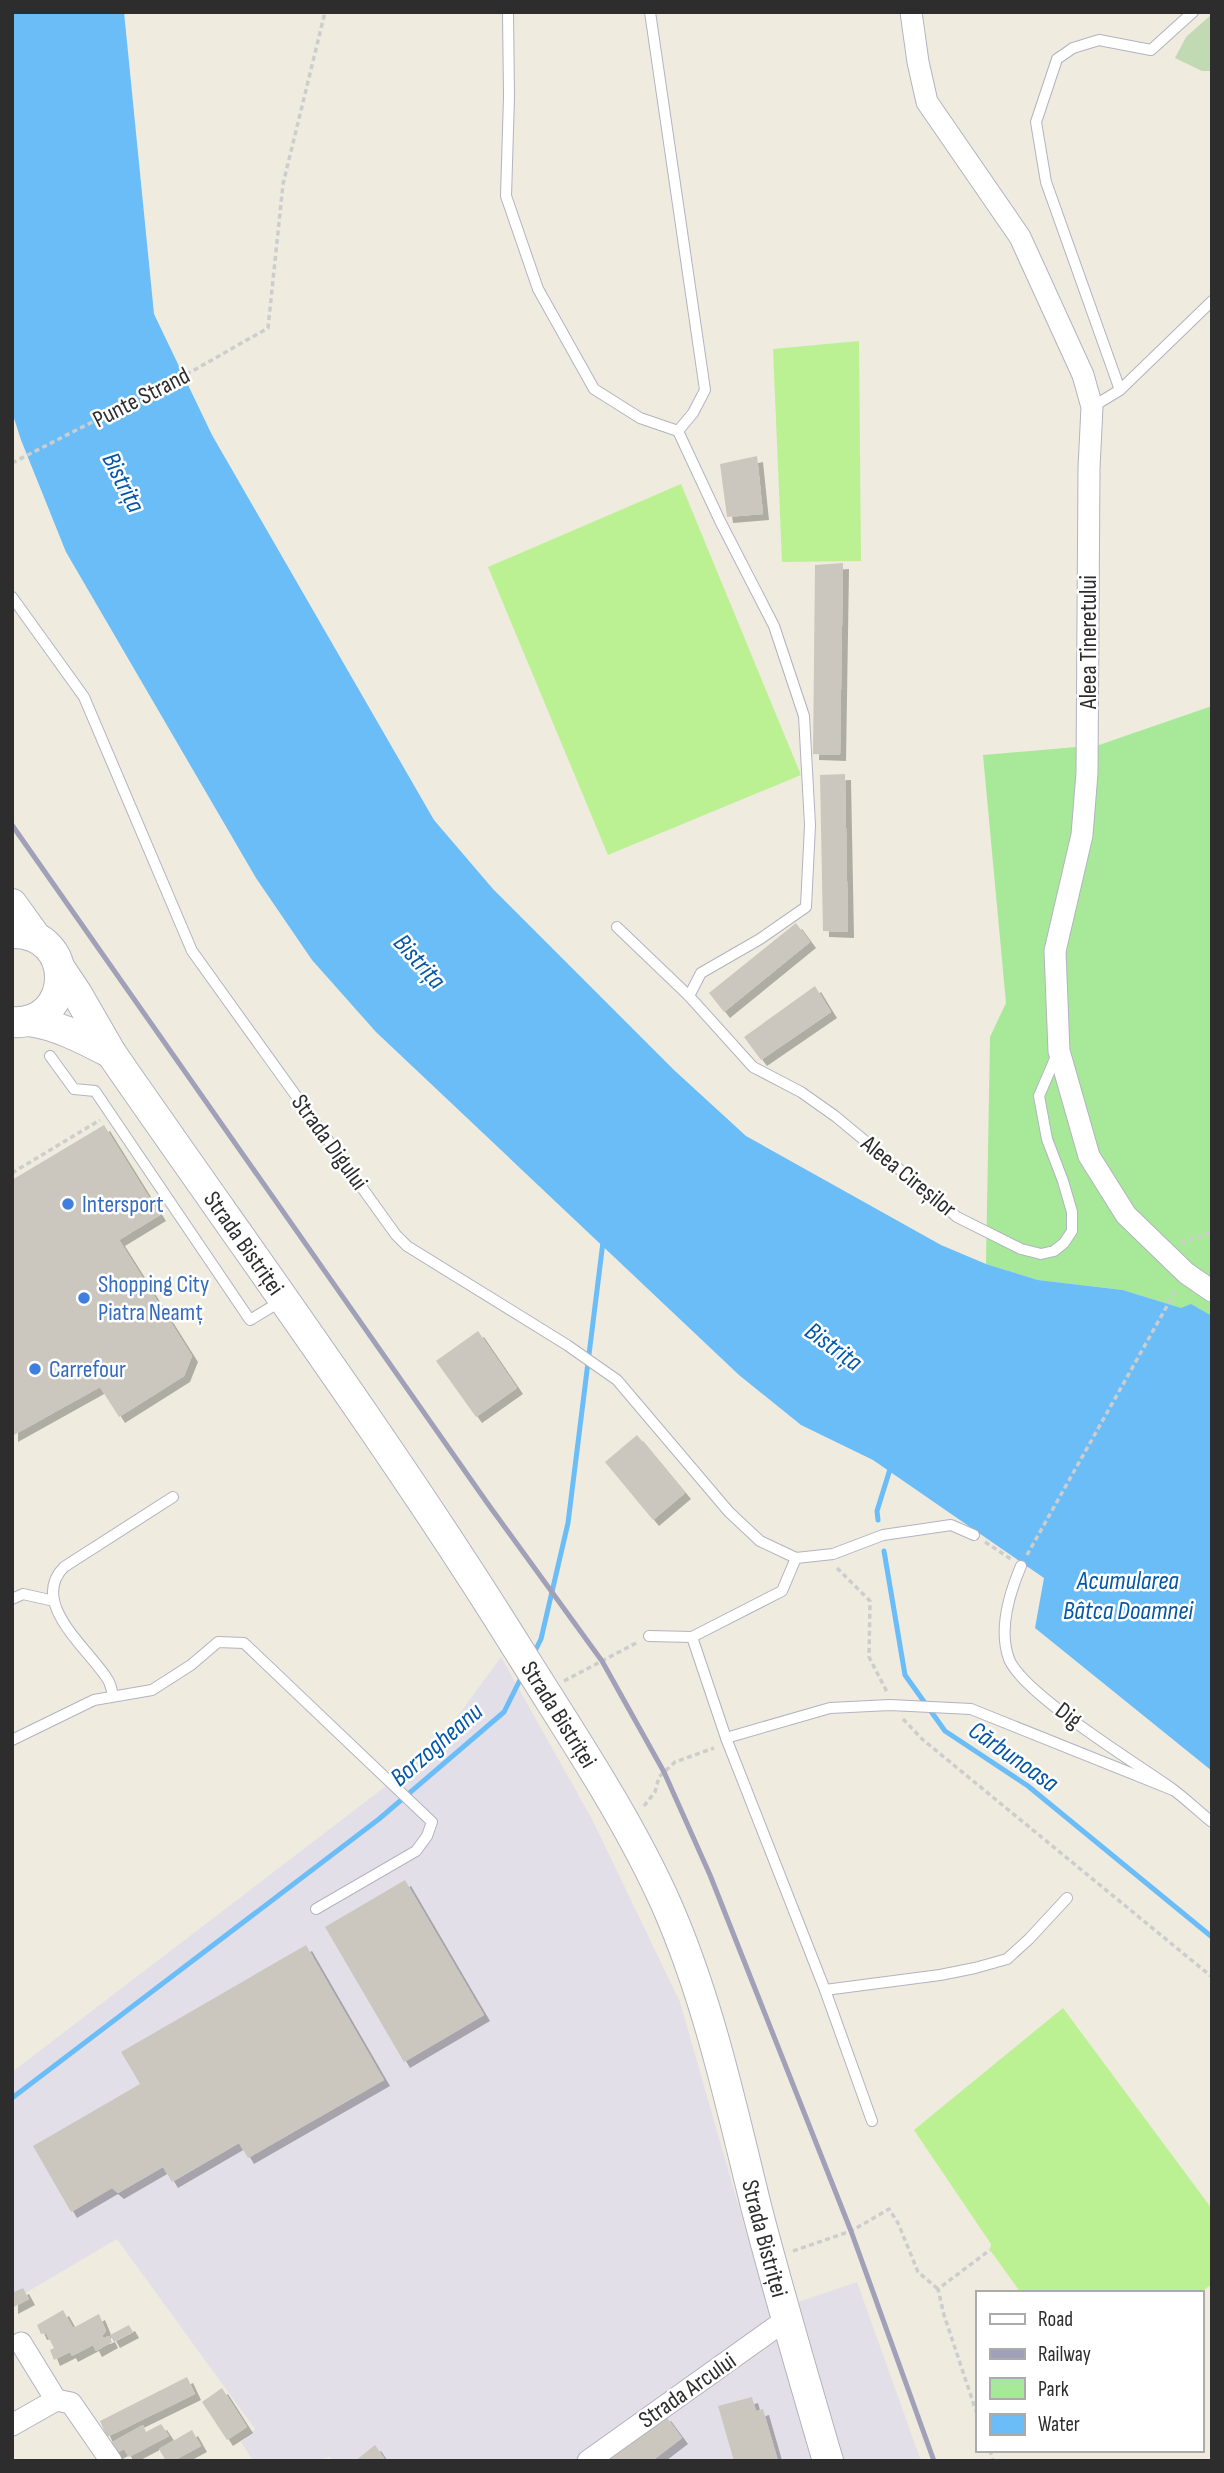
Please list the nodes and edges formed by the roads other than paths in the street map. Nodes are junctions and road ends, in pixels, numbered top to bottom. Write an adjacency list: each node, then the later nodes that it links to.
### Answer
1 (508, 12): 8 (lane)
2 (650, 12): 8 (lane)
3 (911, 12): 7 (street, Aleea Tineretului)
4 (1194, 12): 6 (lane)
5 (1212, 301): 6 (lane)
6 (1120, 390): 7 (lane)
7 (1092, 407): 16 (street, Aleea Tineretului)
8 (678, 431): 14 (lane)
9 (12, 597): 23 (lane, Strada Digului)
10 (12, 904): 12 (main road)
11 (617, 927): 14 (lane, Aleea Cireșilor)
12 (23, 934): 13 (main road, Strada Bistriței)
13 (61, 970): 15 (main road); 17 (main road, Strada Bistriței)
14 (689, 996): 16 (lane, Aleea Cireșilor)
15 (20, 1021): 17 (main road, Strada Bistriței)
16 (1059, 1051): 19 (street, Aleea Tineretului)
17 (111, 1053): 20 (main road, Strada Bistriței)
18 (50, 1056): 20 (lane)
19 (1212, 1290)
20 (283, 1300): 38 (main road, Strada Bistriței)
21 (173, 1497): 26 (lane)
22 (974, 1535): 23 (lane)
23 (796, 1558): 28 (lane)
24 (1021, 1566): 32 (lane, Dig)
25 (12, 1599): 26 (lane)
26 (54, 1601): 29 (lane)
27 (649, 1636): 28 (lane)
28 (692, 1637): 30 (lane)
29 (113, 1696): 31 (lane); 35 (lane)
30 (726, 1738): 32 (lane); 36 (lane)
31 (12, 1740)
32 (1173, 1790): 33 (lane, Dig)
33 (1212, 1822)
34 (1067, 1898): 36 (lane)
35 (316, 1909)
36 (825, 1990): 37 (lane)
37 (872, 2121)
38 (787, 2319): 43 (street, Strada Arcului); 44 (main road, Strada Bistriței)
39 (21, 2343): 40 (street)
40 (57, 2400): 41 (street); 42 (street)
41 (12, 2425)
42 (111, 2461)
43 (588, 2461)
44 (828, 2461)

